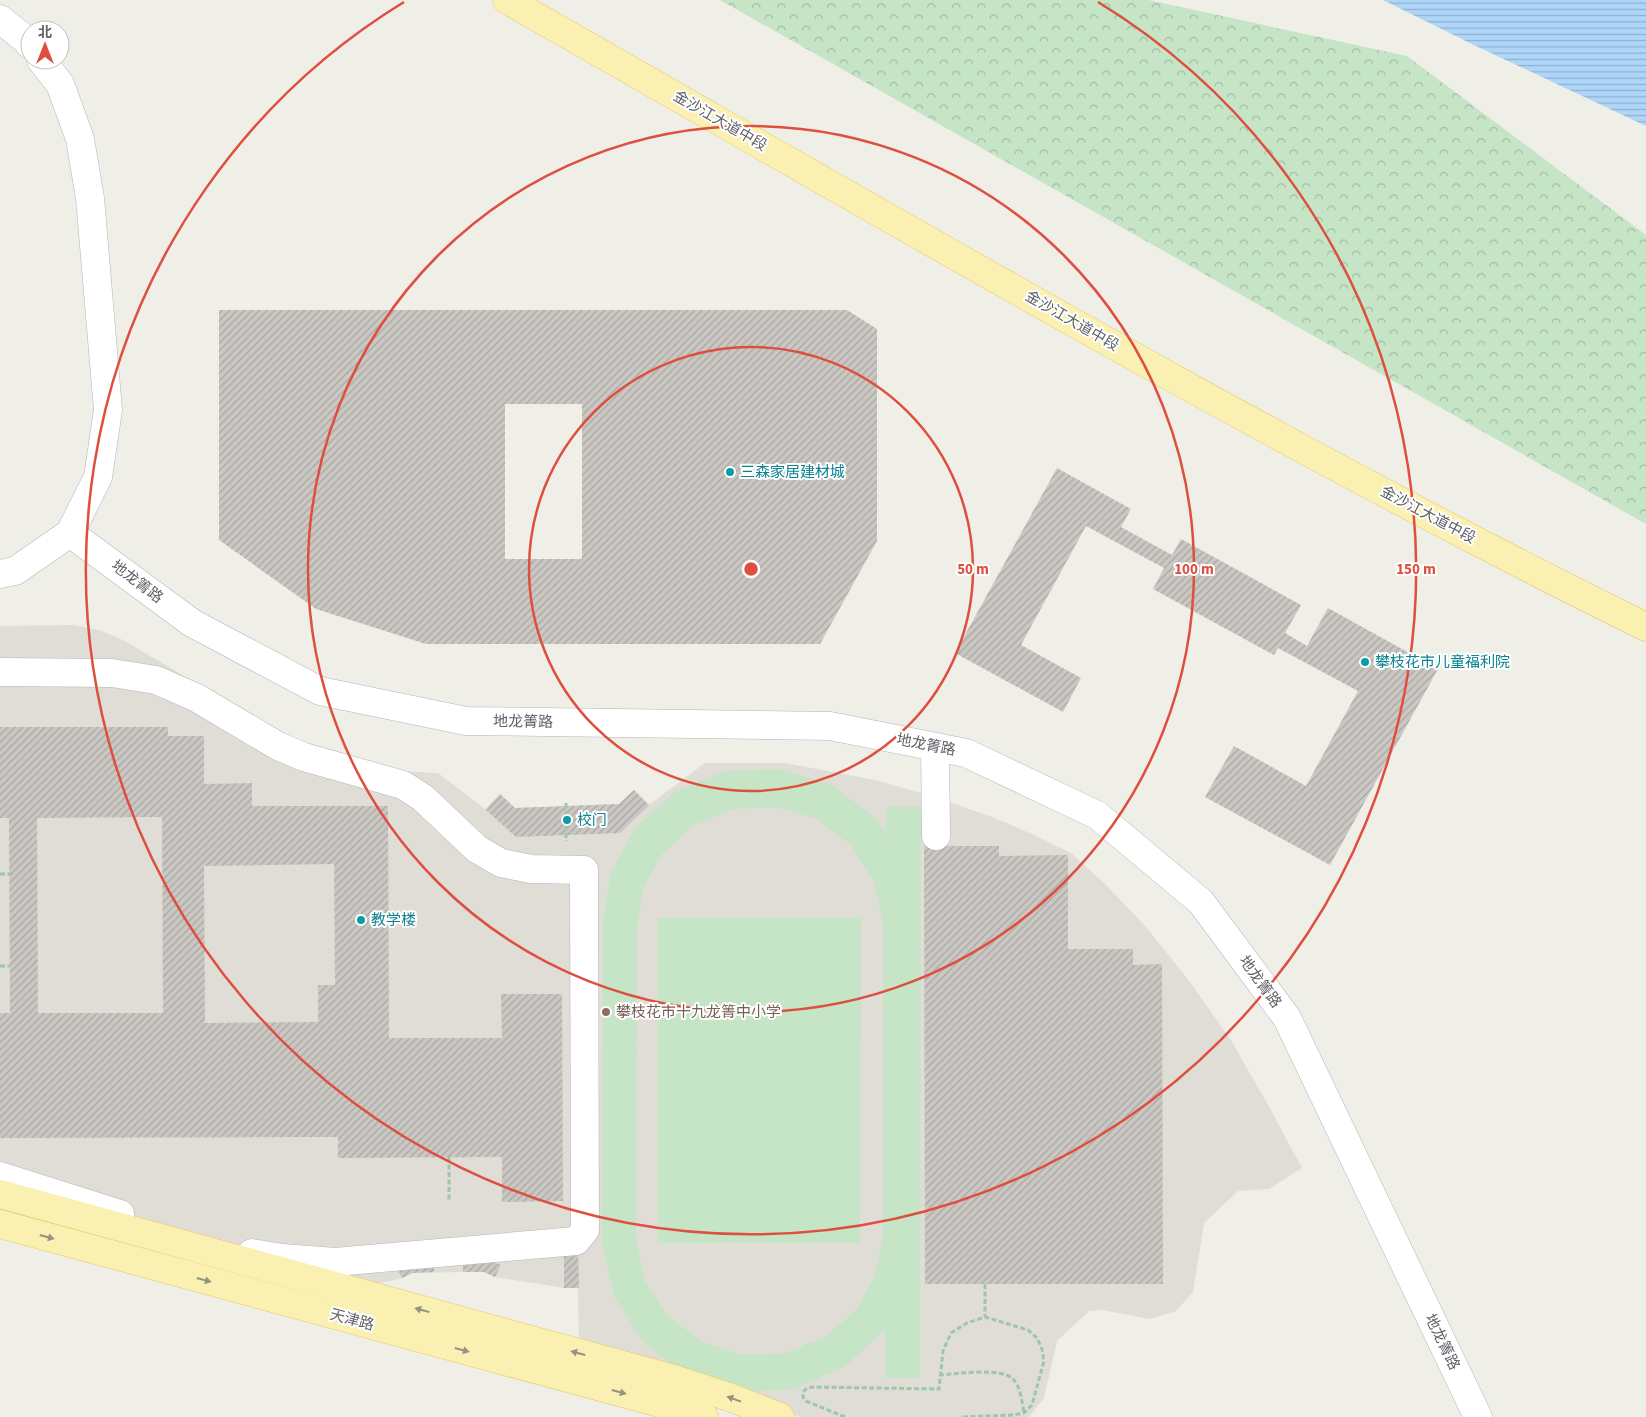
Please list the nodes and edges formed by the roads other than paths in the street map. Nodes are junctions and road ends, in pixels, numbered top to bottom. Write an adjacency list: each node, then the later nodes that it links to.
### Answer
1 (507, 0): 7 (main road, 金沙江大道中段)
2 (0, 19): 3 (street)
3 (20, 35)
4 (49, 70): 5 (street)
5 (70, 533): 6 (street); 9 (street, 地龙箐路)
6 (0, 574)
7 (1646, 627)
8 (0, 672): 11 (street)
9 (935, 747): 10 (street); 16 (street, 地龙箐路)
10 (936, 836)
11 (0, 1176)
12 (0, 1194): 15 (main road, one-way to 12)
13 (0, 1224): 14 (main road, 天津路, one-way to 14)
14 (704, 1417)
15 (780, 1417)
16 (1478, 1417)

